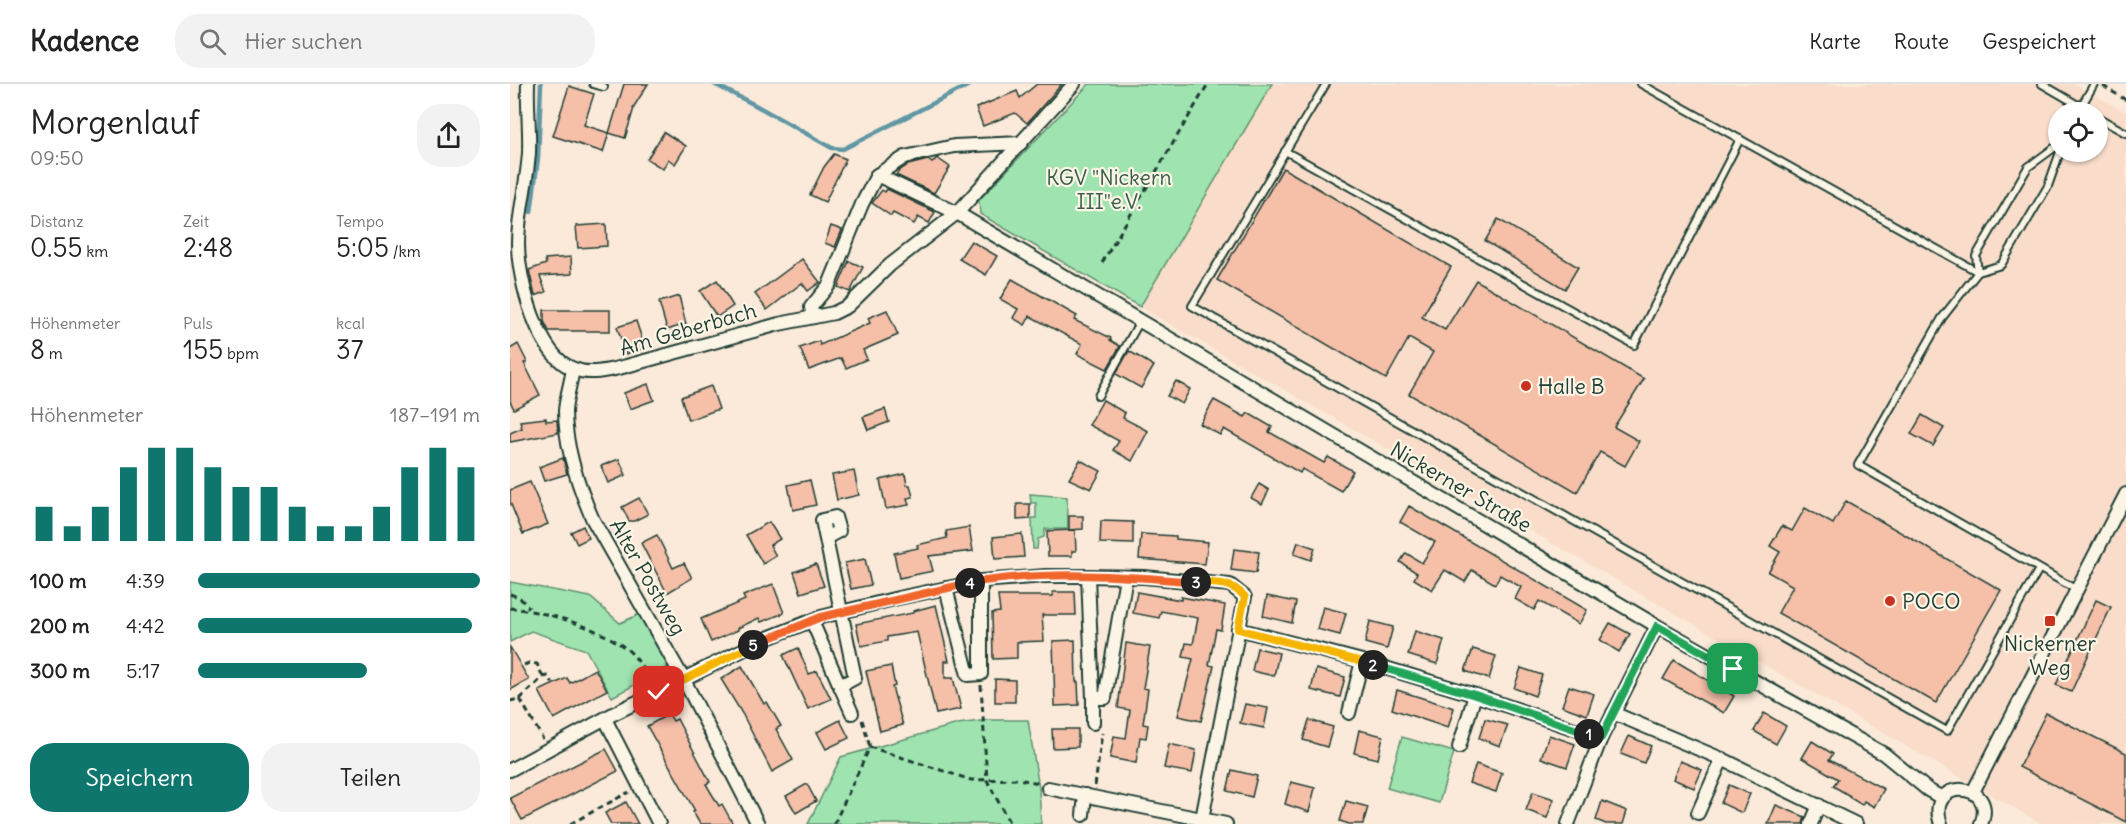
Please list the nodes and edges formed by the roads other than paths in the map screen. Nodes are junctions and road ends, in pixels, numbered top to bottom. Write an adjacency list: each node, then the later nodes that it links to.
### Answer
1 (528, 84): 23 (street)
2 (593, 84): 8 (lane)
3 (1074, 84): 14 (street, Am Geberbach)
4 (1326, 84): 15 (lane)
5 (1641, 84): 13 (lane)
6 (2042, 84): 9 (lane)
7 (2094, 84): 10 (lane)
8 (604, 87)
9 (2068, 102)
10 (2084, 102)
11 (2108, 123): 12 (lane)
12 (2126, 133)
13 (1740, 139): 15 (lane); 20 (lane)
14 (1021, 143): 18 (street); 19 (street, Am Geberbach)
15 (1285, 151): 27 (lane)
16 (2048, 152): 20 (lane)
17 (2056, 162): 20 (lane)
18 (877, 175): 19 (street); 21 (street)
19 (957, 213): 21 (street, Am Geberbach); 22 (street, Nickerner Straße)
20 (1978, 272): 27 (lane)
21 (813, 317): 23 (street, Am Geberbach)
22 (1140, 321): 24 (lane); 35 (street, Nickerner Straße)
23 (573, 369): 38 (street, Alter Postweg)
24 (1098, 396)
25 (2126, 494): 32 (street)
26 (826, 538): 33 (street)
27 (2039, 569): 32 (lane)
28 (1088, 576): 29 (street); 30 (street); 41 (street)
29 (1126, 577): 36 (street); 41 (street)
30 (981, 581): 31 (street); 31 (street)
31 (946, 588): 33 (street)
32 (2078, 590): 52 (street)
33 (842, 612): 34 (street); 39 (street)
34 (812, 621): 38 (street); 39 (street)
35 (1657, 626): 44 (street); 54 (street, Nickerner Straße)
36 (1238, 629): 37 (street); 58 (street)
37 (1362, 661): 40 (street); 43 (street)
38 (684, 680): 45 (street); 60 (street, Alter Postweg)
39 (840, 686): 42 (street)
40 (1475, 695): 47 (street); 48 (street)
41 (1093, 698): 46 (street)
42 (852, 713)
43 (1349, 713)
44 (1613, 713): 47 (street); 49 (street)
45 (605, 719): 50 (street); 59 (street)
46 (1098, 723)
47 (1601, 738): 62 (street)
48 (1459, 747)
49 (1722, 759): 55 (street); 56 (street)
50 (510, 770)
51 (1048, 788): 53 (street)
52 (1973, 792): 54 (street); 66 (street)
53 (1089, 796): 57 (street); 58 (street)
54 (1942, 798): 65 (street)
55 (1819, 805): 63 (street); 64 (street)
56 (1698, 813)
57 (1083, 815)
58 (1202, 821): 61 (street)
59 (659, 824)
60 (758, 824)
61 (1226, 824)
62 (1568, 824)
63 (1810, 824)
64 (1856, 824)
65 (1941, 824)
66 (1981, 824)

